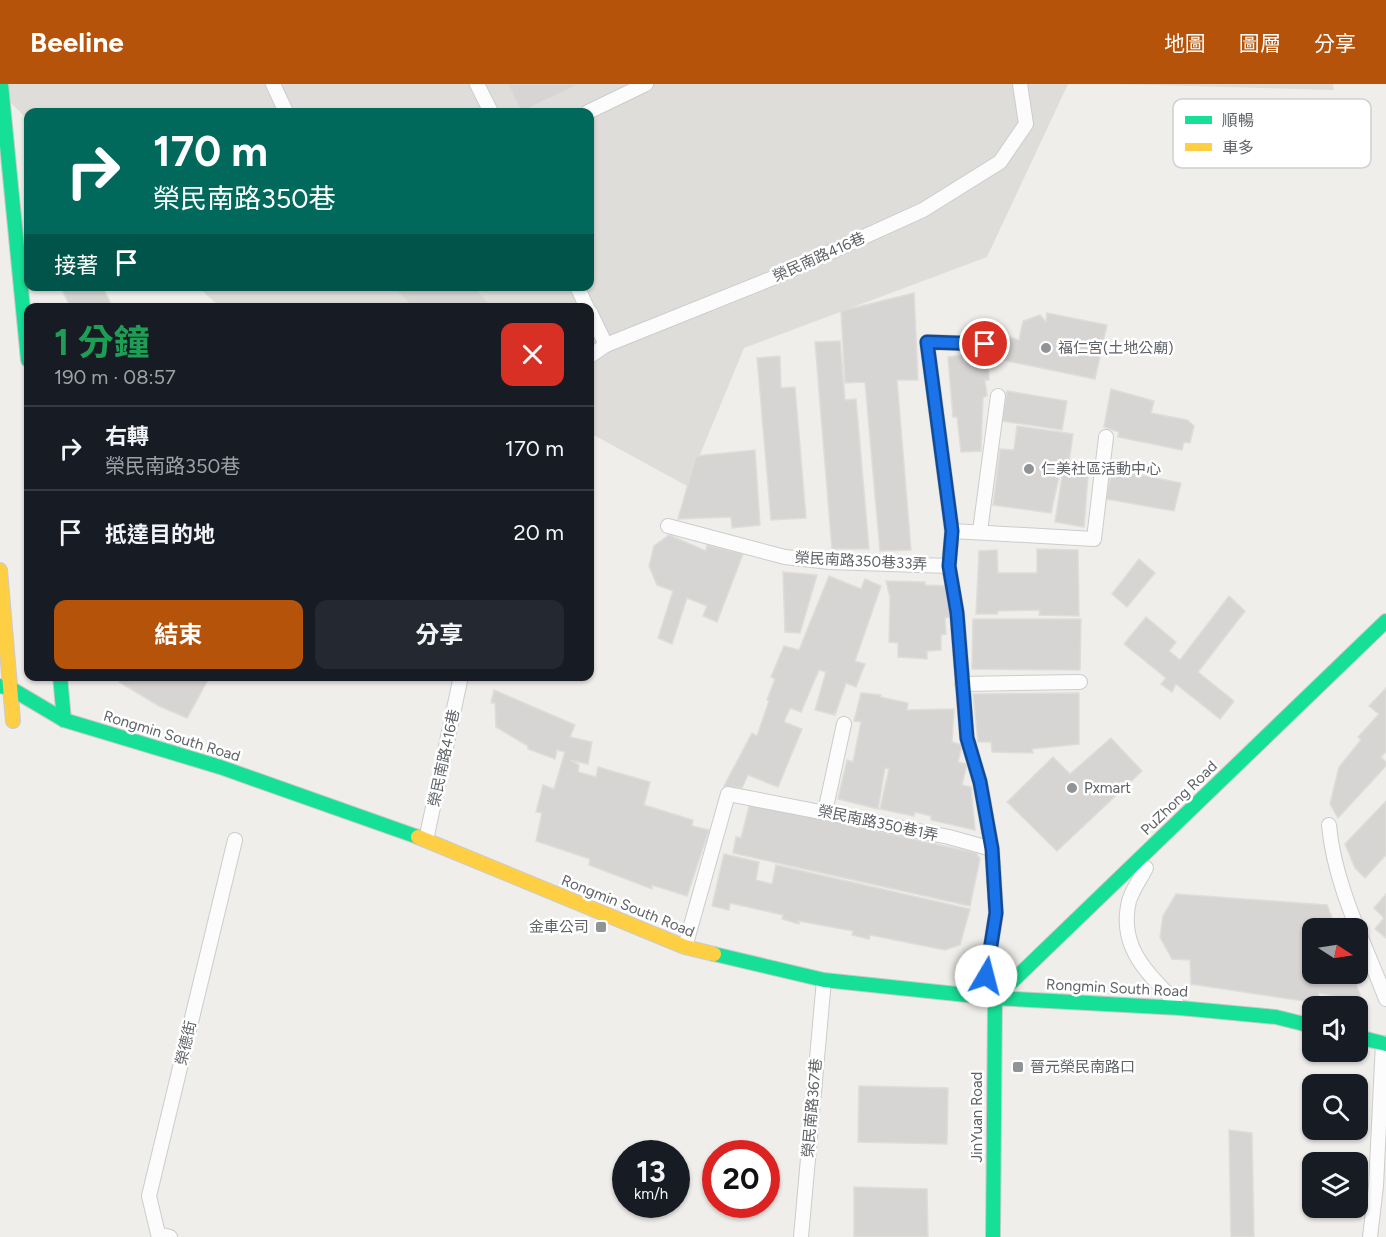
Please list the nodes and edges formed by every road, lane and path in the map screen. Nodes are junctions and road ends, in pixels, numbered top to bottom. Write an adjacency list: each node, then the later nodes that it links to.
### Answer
1 (1, 84): 9 (street)
2 (273, 84): 6 (lane)
3 (477, 84): 7 (lane)
4 (646, 84): 8 (lane)
5 (1020, 84): 12 (lane, 榮民南路416巷)
6 (284, 108)
7 (489, 108)
8 (594, 109)
9 (24, 319)
10 (594, 320): 12 (lane)
11 (985, 344): 17 (lane)
12 (606, 345): 13 (lane, 榮民南路416巷)
13 (594, 353)
14 (998, 396): 18 (lane)
15 (1106, 437): 18 (lane)
16 (668, 526): 19 (lane, 榮民南路350巷33弄)
17 (952, 531): 18 (lane); 19 (lane)
18 (980, 531)
19 (949, 566): 25 (lane)
20 (0, 570): 26 (street)
21 (1386, 621): 32 (street, PuZhong Road)
22 (60, 681): 28 (street)
23 (460, 681): 34 (lane, 榮民南路416巷)
24 (1080, 682): 25 (lane)
25 (962, 684): 35 (lane)
26 (5, 687): 27 (street); 28 (street, Rongmin South Road)
27 (17, 720): 28 (street, Rongmin South Road)
28 (64, 720): 34 (street, Rongmin South Road)
29 (844, 724): 30 (lane)
30 (825, 812): 35 (lane, 榮民南路350巷1弄); 36 (lane, 榮民南路350巷1弄)
31 (1329, 825): 39 (lane)
32 (1162, 838): 38 (street, PuZhong Road); 40 (lane)
33 (235, 840): 44 (lane, 榮德街)
34 (426, 840): 36 (street, Rongmin South Road)
35 (992, 849): 38 (lane)
36 (685, 947): 37 (street, Rongmin South Road)
37 (824, 980): 38 (street, Rongmin South Road); 45 (lane, 榮民南路367巷)
38 (989, 997): 40 (street, Rongmin South Road); 46 (street, JinYuan Road)
39 (1386, 999)
40 (1180, 1008): 41 (street, Rongmin South Road)
41 (1302, 1024)
42 (1368, 1039): 43 (street)
43 (1384, 1043): 47 (lane)
44 (170, 1237)
45 (801, 1237)
46 (993, 1237)
47 (1370, 1237)

